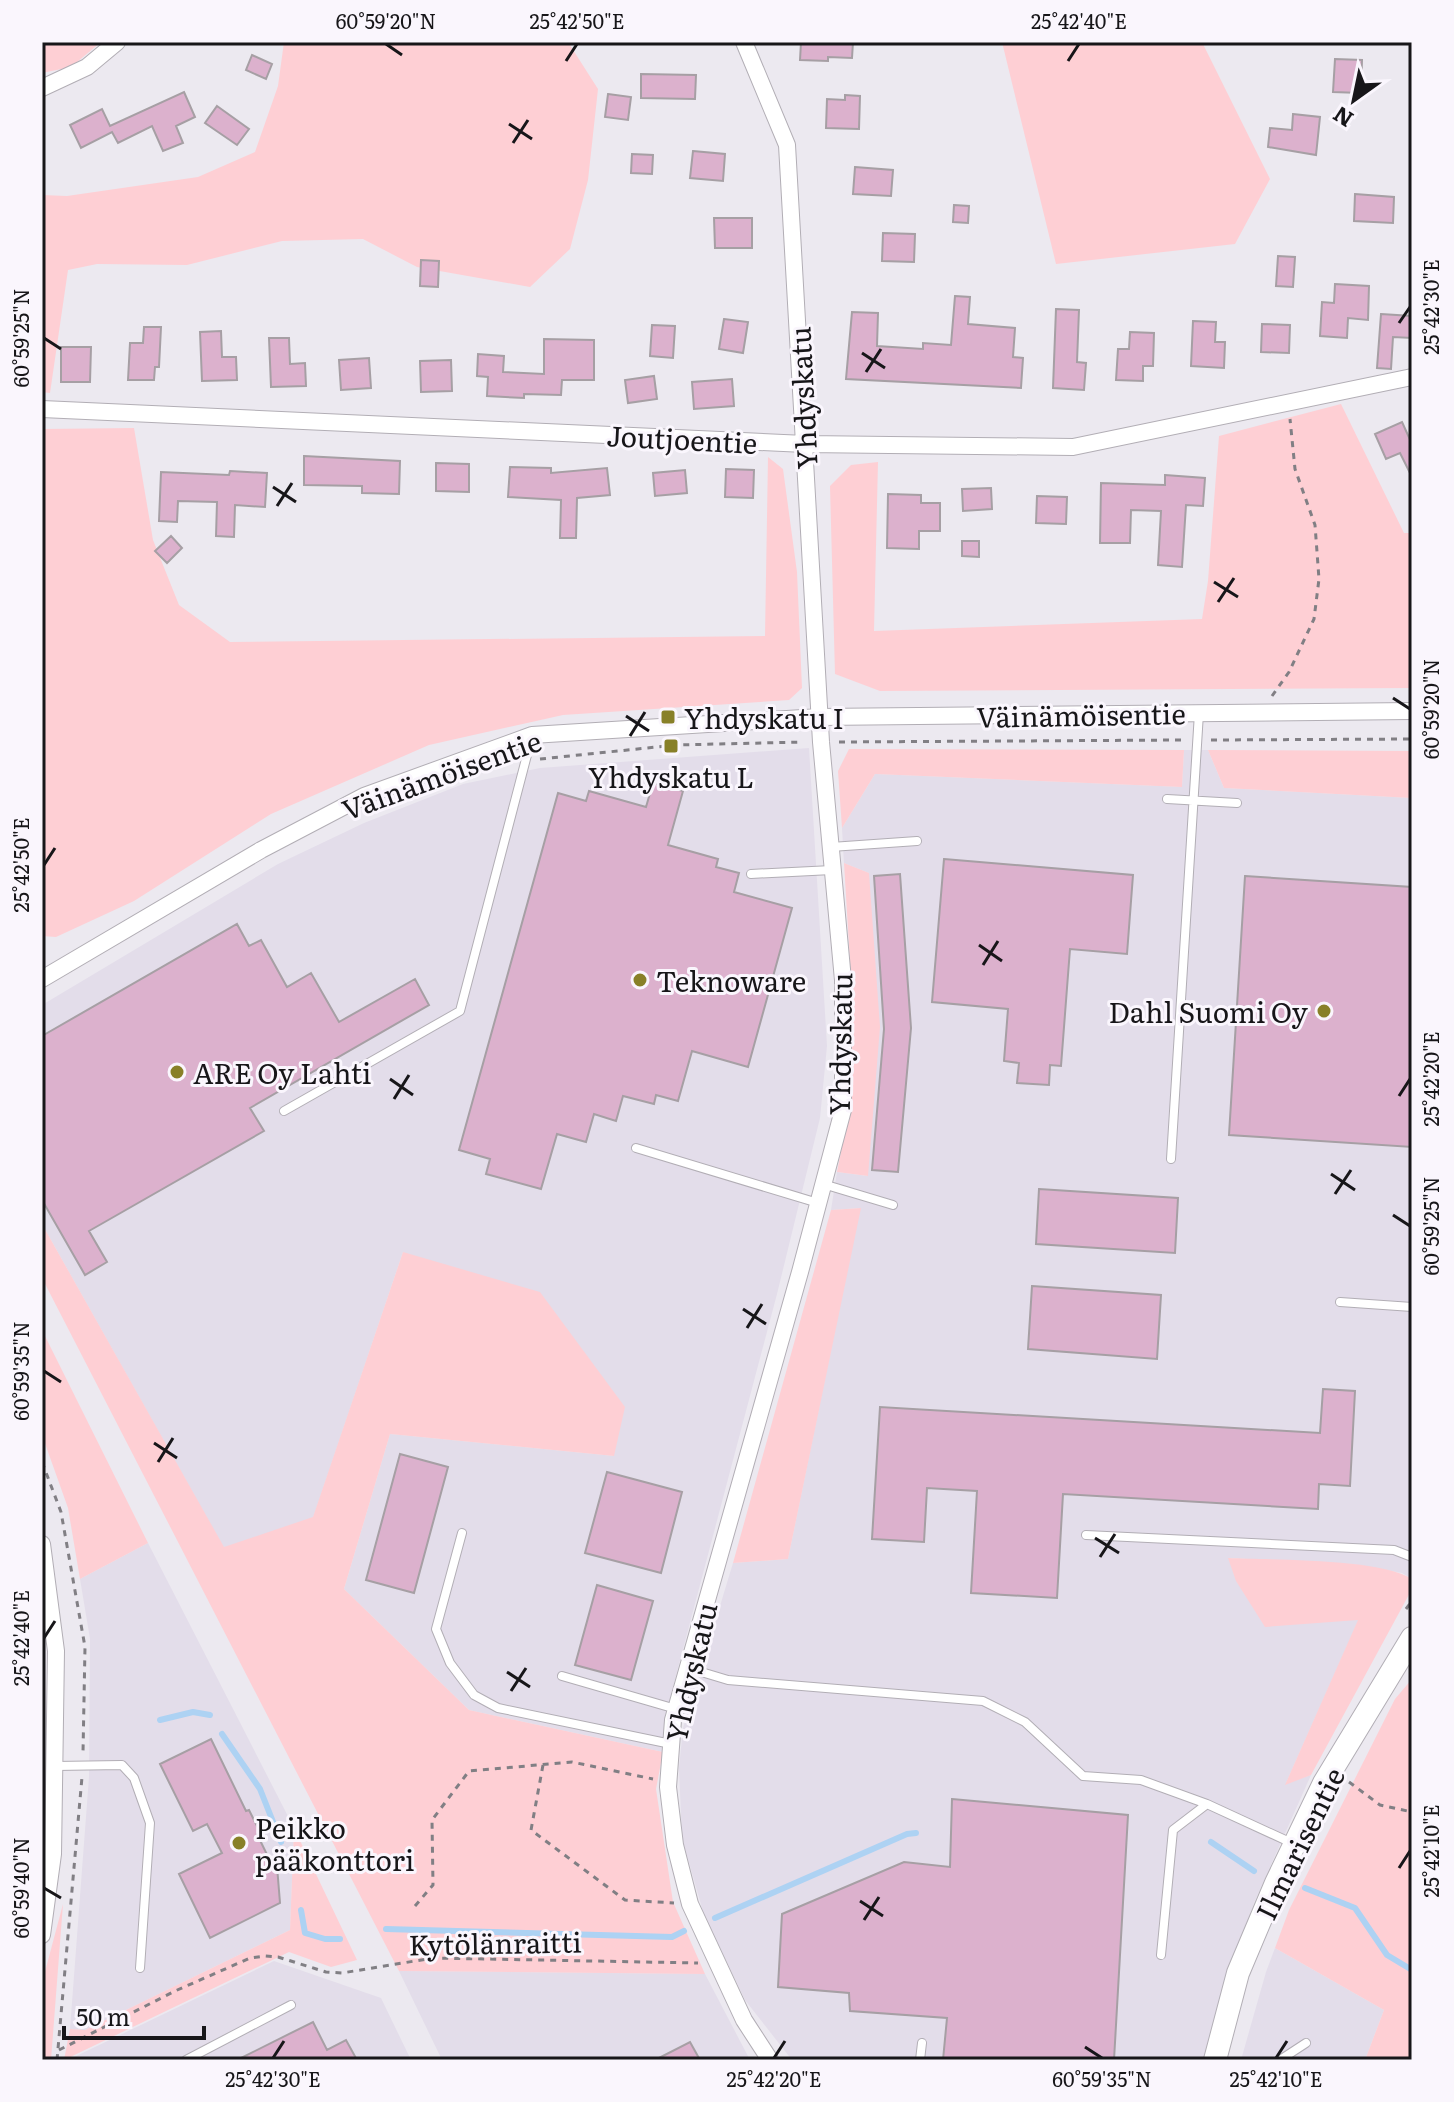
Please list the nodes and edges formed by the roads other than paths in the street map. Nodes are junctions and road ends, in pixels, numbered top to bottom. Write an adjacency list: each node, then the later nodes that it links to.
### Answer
1 (117, 42): 3 (street)
2 (744, 42): 6 (street, Yhdyskatu)
3 (42, 88)
4 (1412, 377): 6 (street, Joutjoentie)
5 (42, 409): 6 (street, Joutjoentie)
6 (805, 444): 9 (street, Yhdyskatu)
7 (1412, 711): 8 (street, Väinämöisentie)
8 (1199, 713): 9 (street, Väinämöisentie); 12 (lane)
9 (819, 717): 10 (street, Väinämöisentie); 15 (street, Yhdyskatu)
10 (532, 735): 18 (street, Väinämöisentie); 19 (lane)
11 (1167, 799): 12 (lane)
12 (1195, 801): 13 (lane); 21 (lane)
13 (1237, 803)
14 (917, 841): 15 (lane)
15 (831, 847): 16 (street, Yhdyskatu)
16 (833, 870): 17 (lane); 22 (street, Yhdyskatu)
17 (751, 874)
18 (42, 979)
19 (284, 1111)
20 (636, 1148): 23 (lane)
21 (1171, 1159)
22 (823, 1184): 23 (street, Yhdyskatu); 24 (lane)
23 (818, 1203): 33 (street, Yhdyskatu)
24 (893, 1205)
25 (1340, 1302): 26 (lane)
26 (1412, 1307)
27 (462, 1533): 36 (lane)
28 (1086, 1535): 30 (lane)
29 (42, 1544): 32 (street)
30 (1412, 1557)
31 (1412, 1638): 40 (street, Ilmarisentie)
32 (49, 1651): 37 (street)
33 (688, 1668): 35 (street, Yhdyskatu); 39 (lane)
34 (562, 1676): 35 (lane)
35 (676, 1709): 36 (street, Yhdyskatu)
36 (671, 1745): 48 (street, Yhdyskatu)
37 (48, 1749): 38 (street)
38 (55, 1766): 41 (street); 43 (lane)
39 (1207, 1804): 40 (lane); 42 (lane)
40 (1294, 1845): 50 (street, Ilmarisentie)
41 (42, 1935)
42 (1161, 1955)
43 (140, 1968)
44 (291, 2005): 47 (lane)
45 (922, 2043): 49 (lane)
46 (1306, 2043): 51 (lane)
47 (186, 2060)
48 (770, 2060)
49 (920, 2060)
50 (1215, 2060)
51 (1280, 2060)

